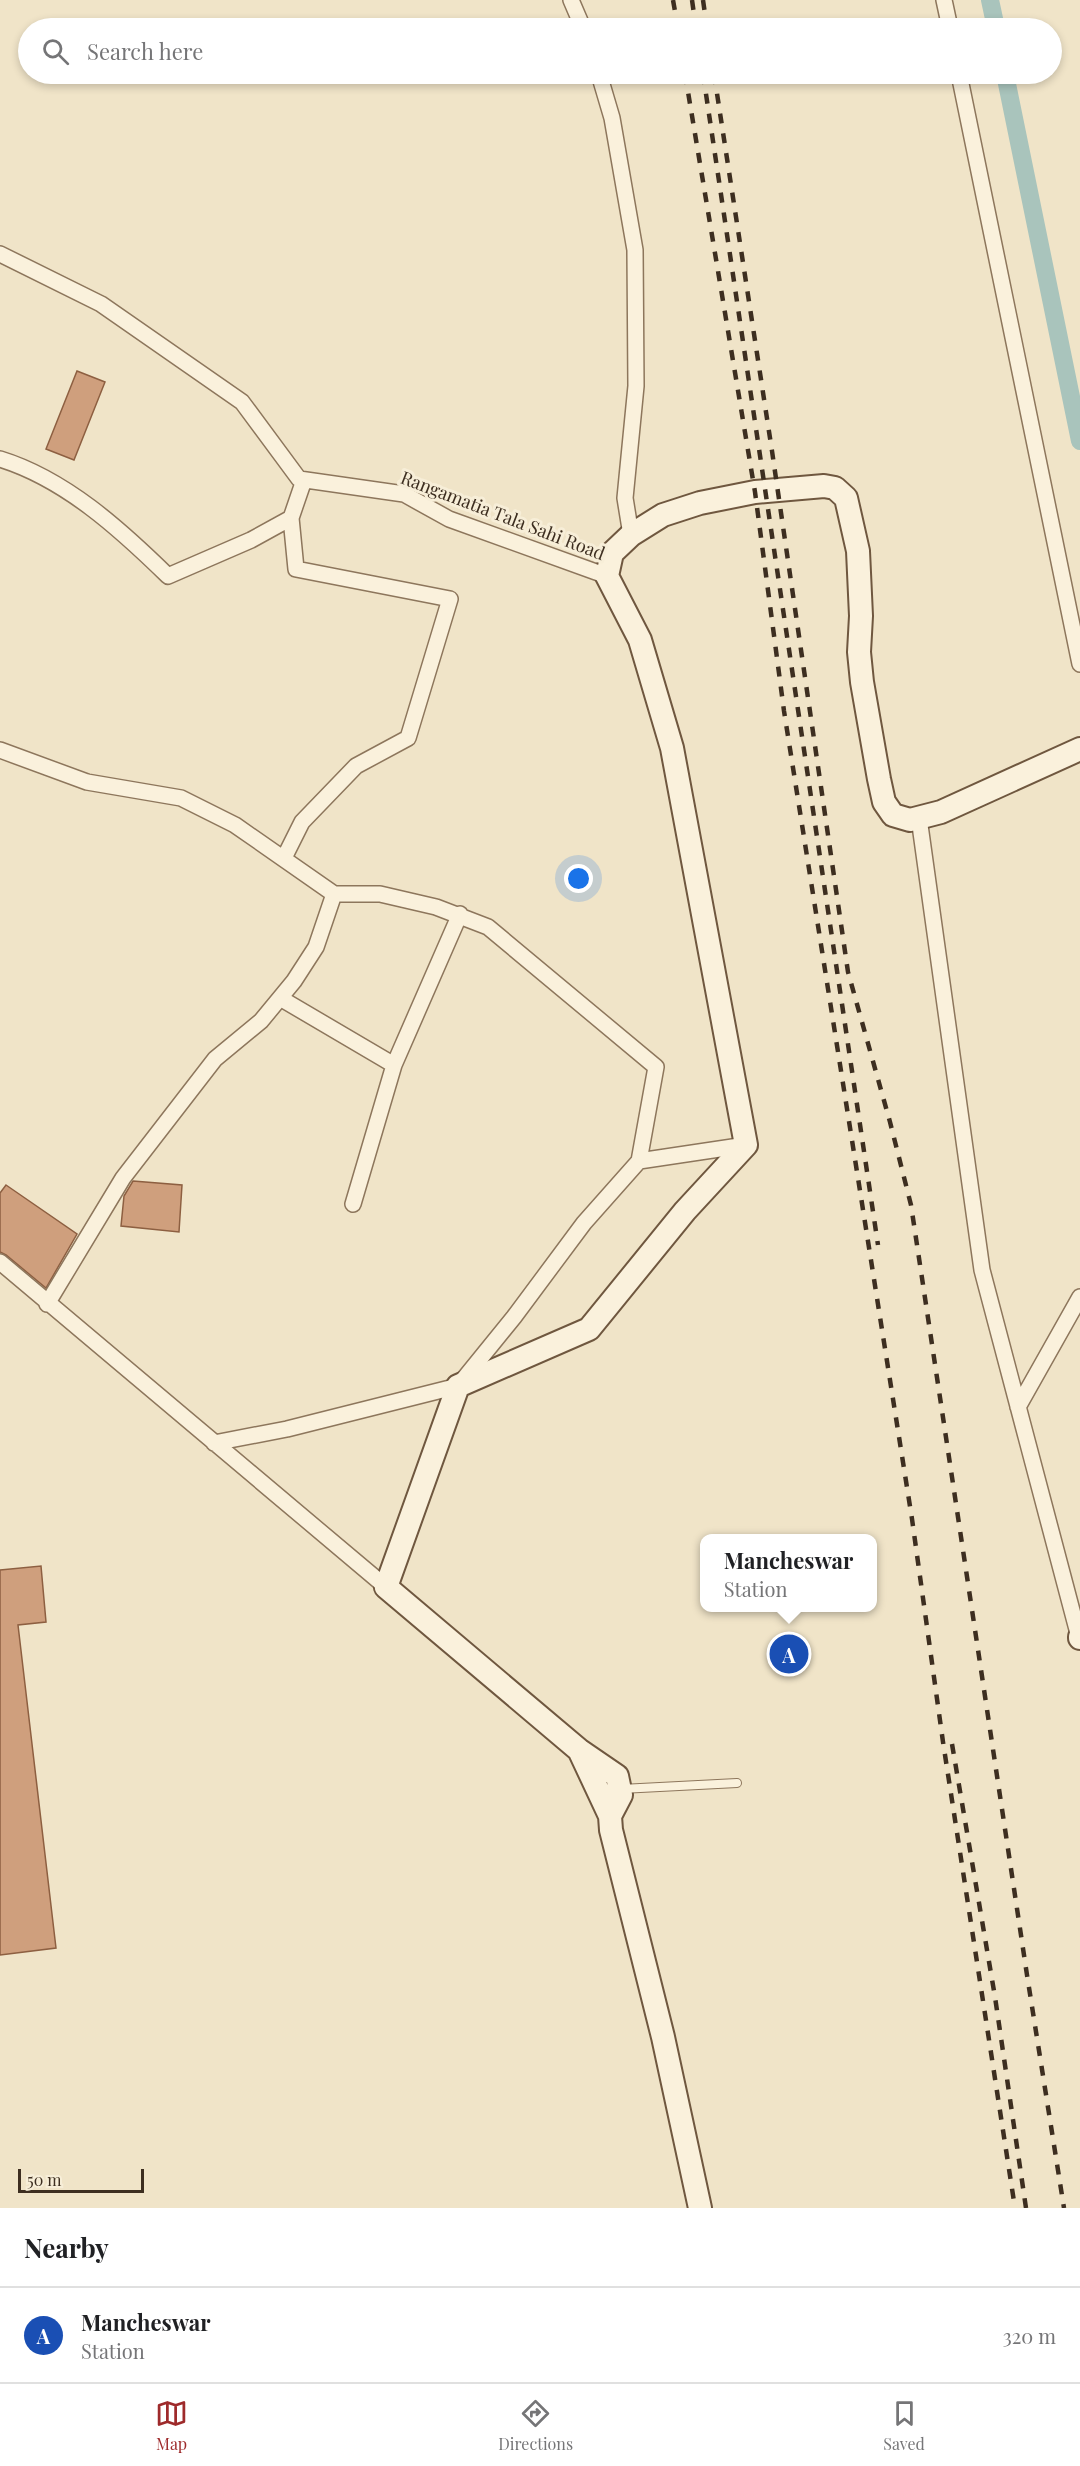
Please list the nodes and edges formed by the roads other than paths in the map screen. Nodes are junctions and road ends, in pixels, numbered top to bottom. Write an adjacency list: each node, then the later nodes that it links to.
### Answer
1 (571, 0): 3 (street)
2 (944, 0): 4 (street)
3 (579, 18)
4 (948, 18)
5 (602, 84): 11 (street)
6 (961, 84): 13 (street)
7 (0, 254): 9 (street)
8 (0, 459): 10 (street)
9 (304, 480): 10 (street); 12 (street, Rangamatia Tala Sahi Road)
10 (291, 518): 17 (street)
11 (631, 535): 12 (street); 16 (street)
12 (607, 576): 22 (street)
13 (1080, 664)
14 (1080, 749): 16 (street)
15 (0, 750): 17 (street)
16 (919, 818): 29 (street)
17 (284, 858): 18 (street)
18 (334, 894): 19 (street); 20 (street)
19 (460, 914): 21 (street); 23 (street)
20 (280, 998): 21 (street); 27 (street)
21 (394, 1065): 24 (street)
22 (746, 1145): 23 (street); 28 (street)
23 (639, 1161): 28 (street)
24 (353, 1204)
25 (0, 1262): 27 (street)
26 (1080, 1297): 29 (street)
27 (47, 1304): 30 (street)
28 (458, 1386): 30 (street); 31 (street)
29 (1018, 1407): 32 (street)
30 (214, 1443): 31 (street)
31 (386, 1587): 33 (street)
32 (1080, 1638)
33 (579, 1750): 35 (street); 36 (street)
34 (737, 1783): 35 (lane)
35 (619, 1789): 36 (street)
36 (610, 1816): 37 (street)
37 (700, 2208)

